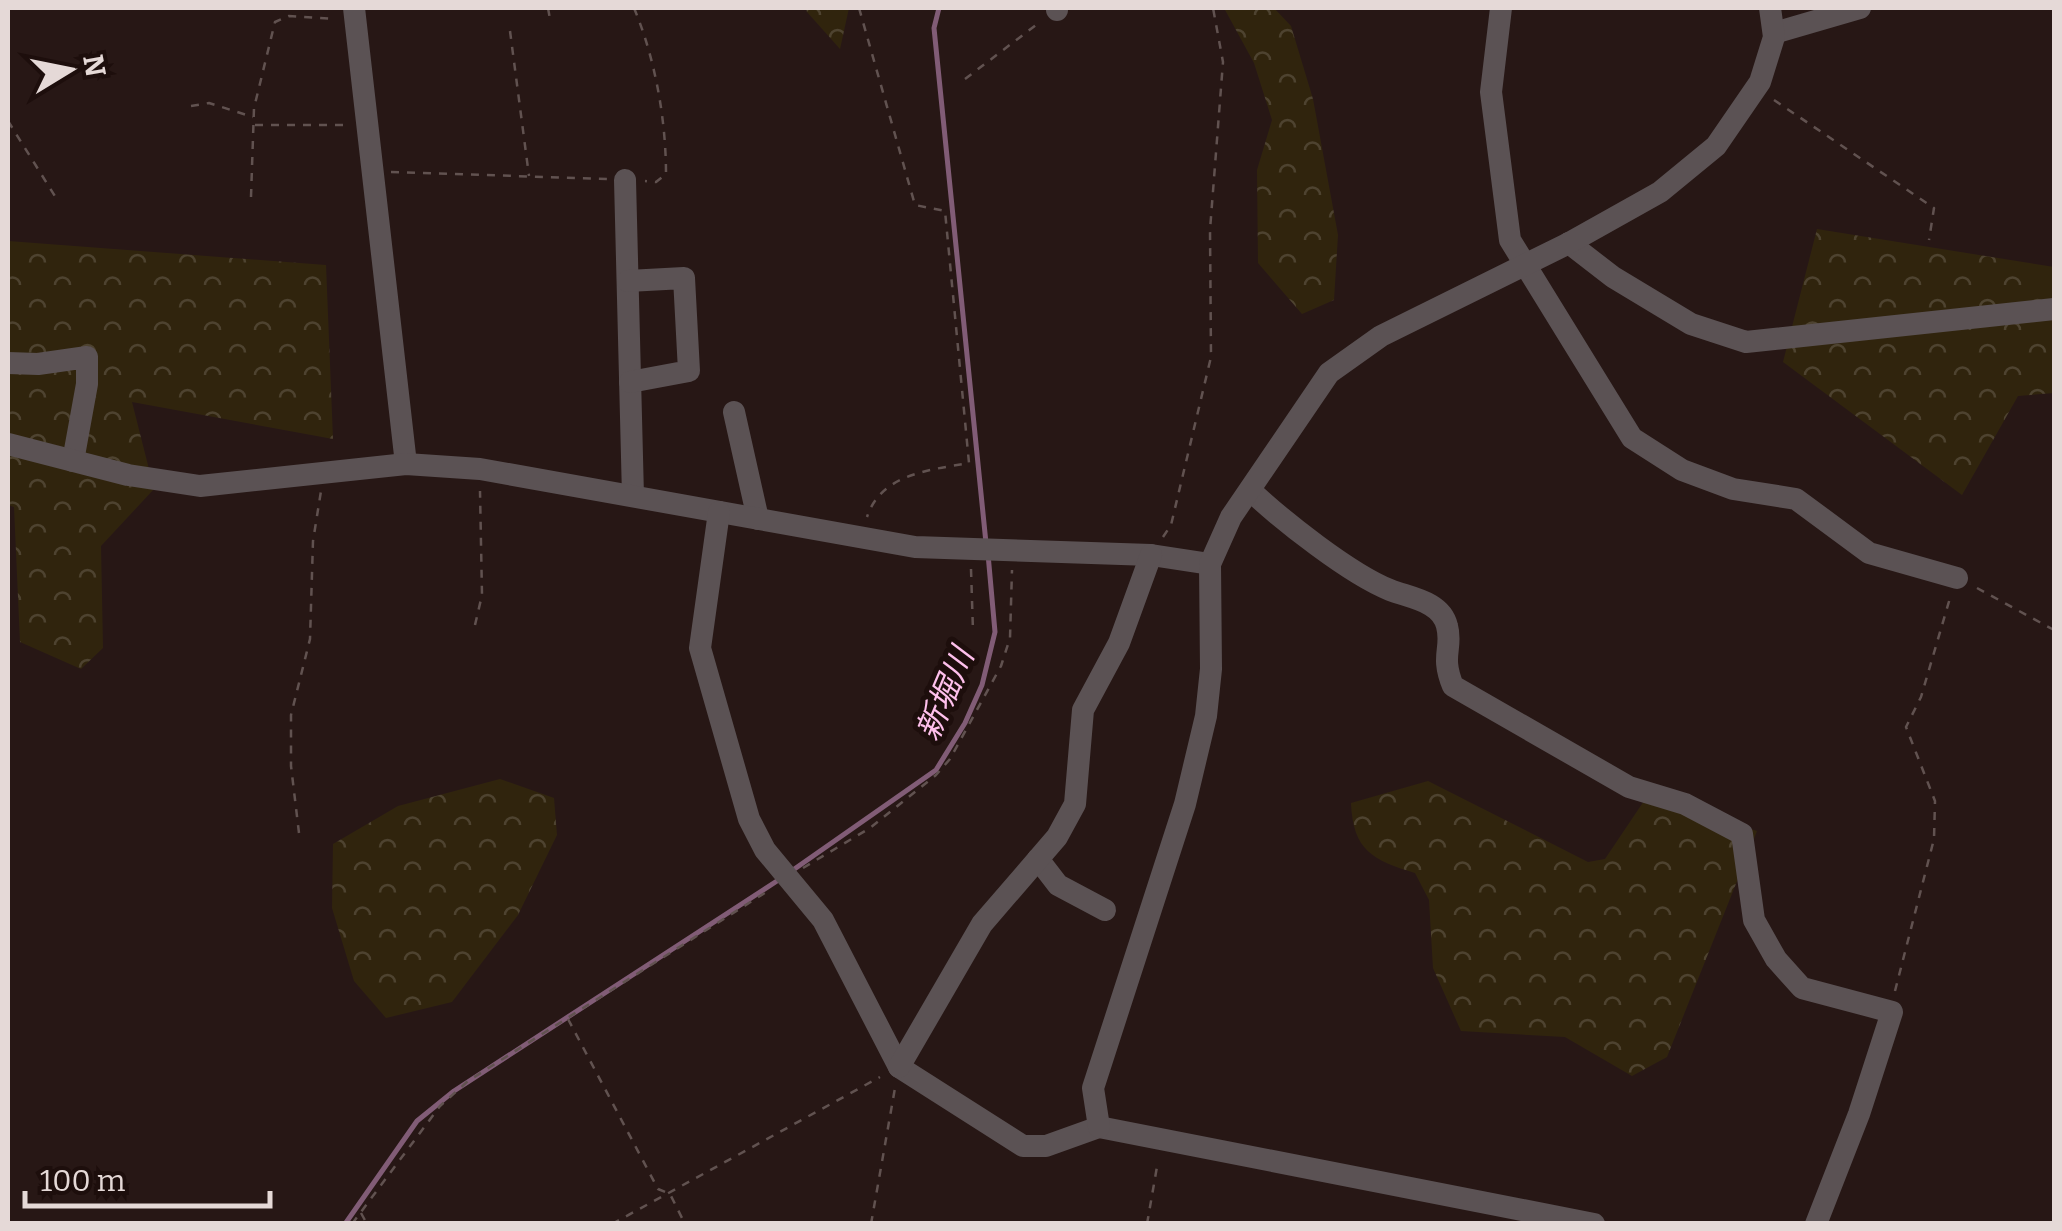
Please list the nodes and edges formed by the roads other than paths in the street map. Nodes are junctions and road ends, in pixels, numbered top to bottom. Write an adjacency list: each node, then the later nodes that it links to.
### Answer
1 (1500, 8): 8 (street)
2 (1770, 8): 5 (street)
3 (1860, 8): 5 (street)
4 (354, 11): 16 (street)
5 (1774, 33): 7 (street)
6 (626, 180): 9 (street)
7 (1569, 243): 8 (street); 10 (street)
8 (1523, 264): 17 (street); 23 (street)
9 (628, 280): 12 (street); 12 (street)
10 (2054, 309)
11 (8, 363): 15 (street)
12 (630, 382): 18 (street)
13 (734, 412): 20 (street)
14 (8, 444): 15 (street)
15 (73, 461): 16 (street)
16 (406, 464): 18 (street)
17 (1251, 490): 22 (street); 29 (street)
18 (633, 496): 19 (street)
19 (719, 512): 20 (street); 26 (street)
20 (758, 519): 21 (street)
21 (1152, 556): 22 (street); 24 (street)
22 (1210, 564): 27 (street)
23 (1956, 578)
24 (1038, 859): 25 (street); 26 (street)
25 (1104, 910)
26 (899, 1067): 27 (street)
27 (1100, 1127): 28 (street)
28 (1594, 1224)
29 (1816, 1224)

